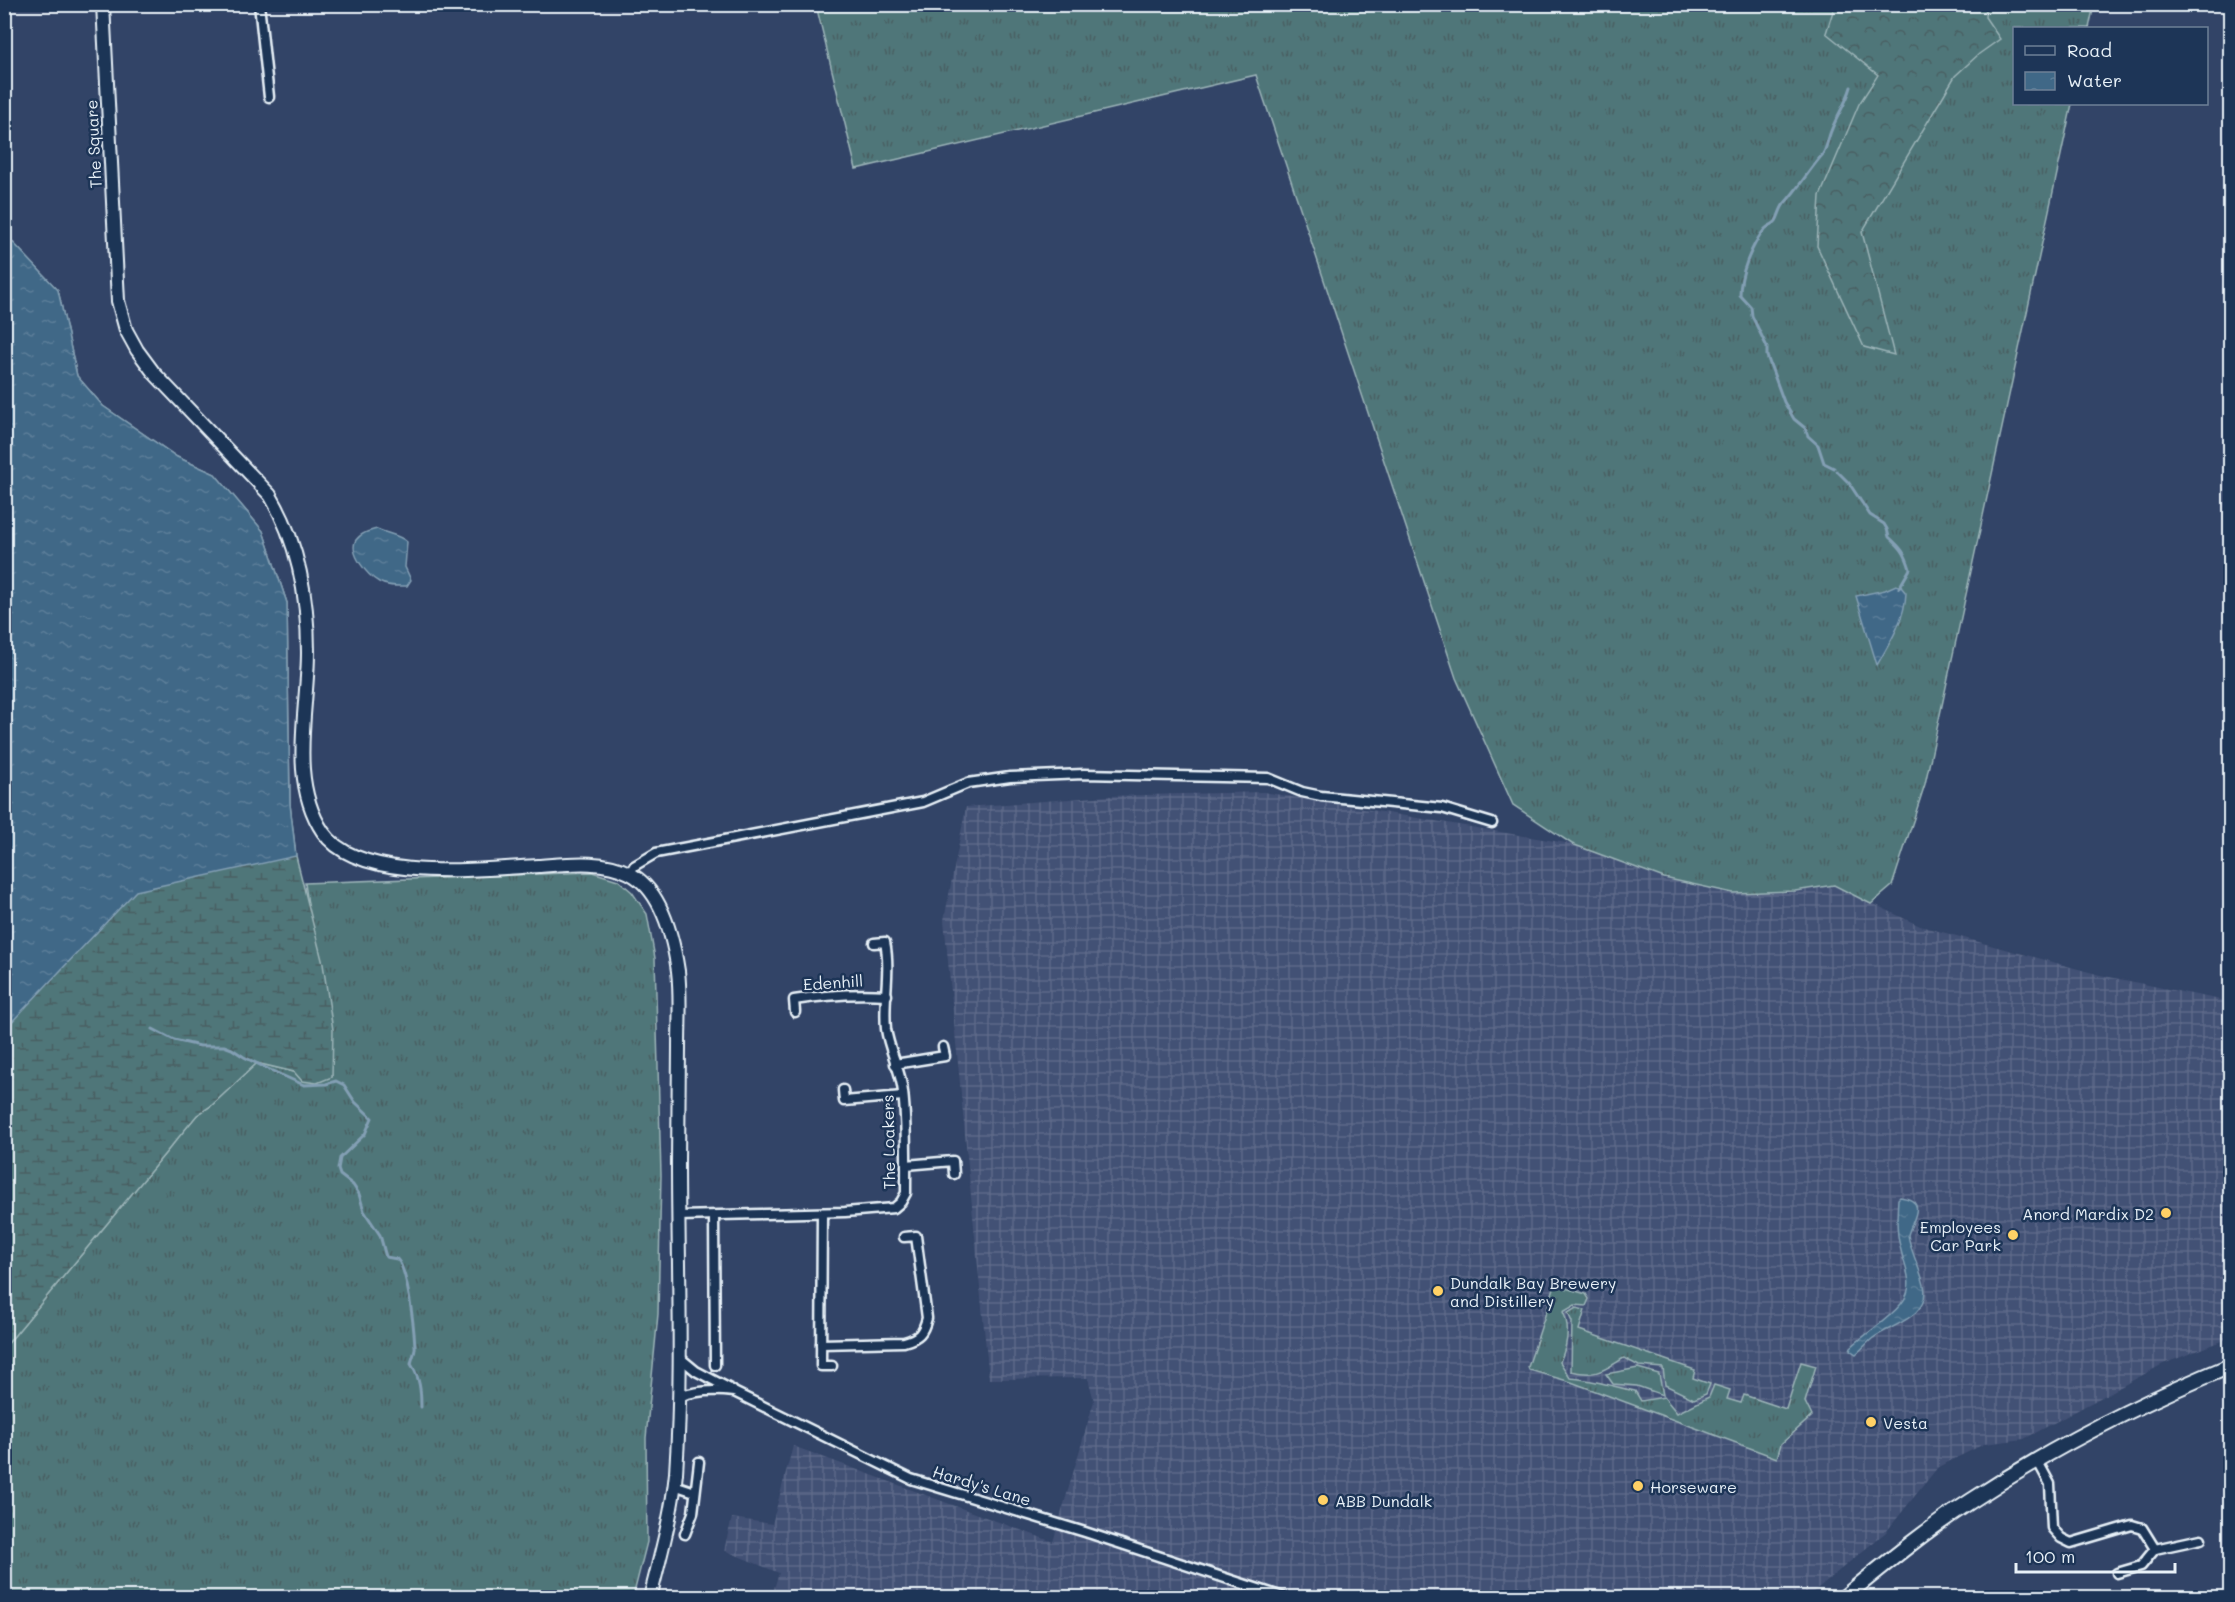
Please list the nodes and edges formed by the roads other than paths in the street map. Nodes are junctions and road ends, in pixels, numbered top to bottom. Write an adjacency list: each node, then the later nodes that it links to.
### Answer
1 (103, 4): 5 (main road, The Square)
2 (258, 4): 3 (street)
3 (268, 96)
4 (1492, 823): 5 (street)
5 (630, 873): 16 (main road)
6 (874, 944): 7 (street, The Loakers)
7 (886, 995): 8 (street, Edenhill); 10 (street, The Loakers)
8 (795, 1012)
9 (943, 1047): 10 (street)
10 (895, 1065): 12 (street, The Loakers)
11 (843, 1089): 12 (street)
12 (903, 1096): 13 (street, The Loakers)
13 (906, 1164): 14 (street); 15 (street, The Loakers)
14 (954, 1174)
15 (822, 1213): 17 (street, The Loakers); 19 (street)
16 (678, 1216): 17 (street, The Loakers); 20 (main road)
17 (714, 1216): 21 (street)
18 (904, 1237): 19 (street)
19 (821, 1344): 22 (street)
20 (679, 1357): 24 (street); 25 (main road)
21 (715, 1365)
22 (832, 1366)
23 (2230, 1366): 26 (main road)
24 (734, 1392): 25 (street, Hardy's Lane); 35 (street, Hardy's Lane)
25 (679, 1397): 28 (main road)
26 (2037, 1460): 32 (street); 36 (main road)
27 (699, 1462): 29 (street)
28 (674, 1485): 29 (street); 34 (main road)
29 (695, 1492): 30 (street)
30 (685, 1534)
31 (2201, 1539): 32 (street)
32 (2155, 1549): 33 (street)
33 (2117, 1573)
34 (650, 1598)
35 (1286, 1598)
36 (1843, 1598)

